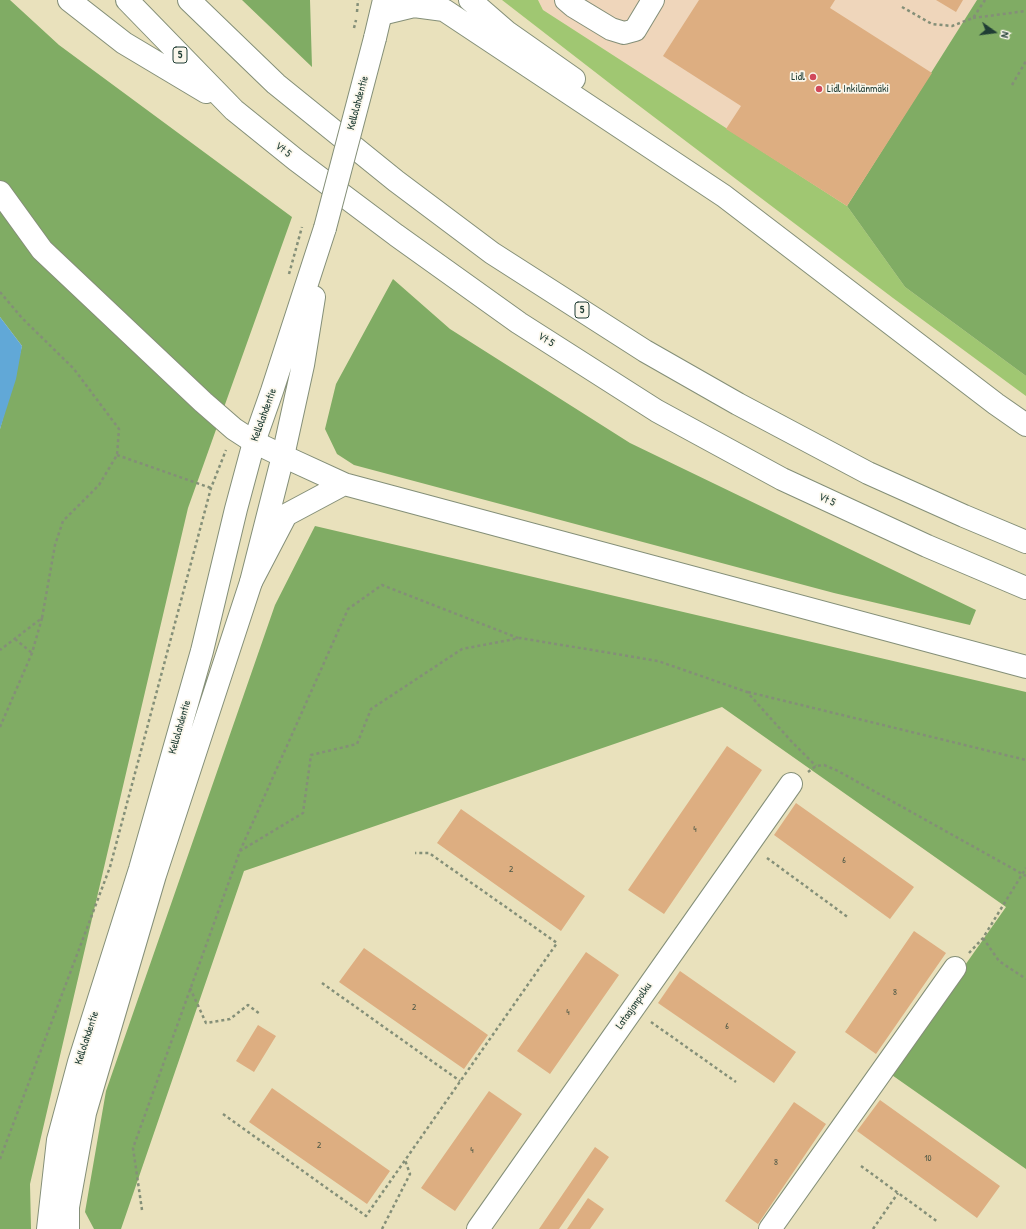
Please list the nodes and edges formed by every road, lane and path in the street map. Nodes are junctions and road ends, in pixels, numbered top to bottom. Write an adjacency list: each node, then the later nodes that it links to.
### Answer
1 (69, 0): 14 (main road)
2 (126, 0): 14 (main road, Vt 5 / 5)
3 (189, 0): 26 (main road, 5)
4 (470, 0): 16 (main road)
5 (566, 0): 6 (main road)
6 (653, 0)
7 (986, 0): 11 (path)
8 (383, 7): 16 (main road); 17 (main road, Kellolahdentie, bridge)
9 (902, 7): 11 (path)
10 (1026, 11): 11 (path)
11 (973, 18)
12 (1026, 61): 13 (path)
13 (1012, 85)
14 (234, 110): 28 (main road, Vt 5 / 5)
15 (0, 192): 20 (main road)
16 (724, 196): 19 (main road)
17 (325, 228): 21 (main road, Kellolahdentie); 23 (main road, Kellolahdentie)
18 (0, 292): 22 (path)
19 (1026, 425)
20 (234, 429): 21 (main road); 25 (path)
21 (254, 442): 23 (main road); 63 (main road, Kellolahdentie)
22 (117, 455): 25 (path); 29 (path)
23 (282, 456): 24 (main road); 27 (main road, Kellolahdentie)
24 (344, 484): 27 (main road); 34 (main road)
25 (211, 488): 57 (path)
26 (1026, 542)
27 (251, 582): 64 (main road, Kellolahdentie)
28 (1026, 588)
29 (42, 618): 31 (path); 33 (path)
30 (520, 638): 35 (path); 41 (path); 41 (path)
31 (15, 639): 32 (path); 33 (path)
32 (0, 650)
33 (32, 653): 36 (path)
34 (1026, 667)
35 (747, 692): 37 (path); 38 (path)
36 (0, 727)
37 (1026, 760)
38 (816, 766): 39 (path); 44 (path)
39 (791, 784): 40 (main road, Lataajanpolku)
40 (748, 845): 46 (path); 52 (main road, Lataajanpolku)
41 (240, 851): 51 (path)
42 (415, 854): 54 (path)
43 (1026, 868): 44 (path)
44 (1022, 874): 45 (path); 47 (path)
45 (1026, 876)
46 (849, 918)
47 (983, 938): 48 (path); 49 (path)
48 (955, 968): 67 (main road)
49 (1026, 979)
50 (322, 982): 54 (path)
51 (190, 988): 53 (path); 61 (path)
52 (632, 1009): 55 (path); 66 (main road, Lataajanpolku)
53 (260, 1014)
54 (460, 1081): 58 (path)
55 (736, 1082)
56 (223, 1114): 58 (path)
57 (0, 1159)
58 (405, 1159): 65 (path)
59 (861, 1166): 60 (path)
60 (898, 1193): 62 (path); 68 (path)
61 (142, 1210)
62 (938, 1222)
63 (48, 1229)
64 (68, 1229)
65 (382, 1229)
66 (478, 1229)
67 (770, 1229)
68 (873, 1229)

